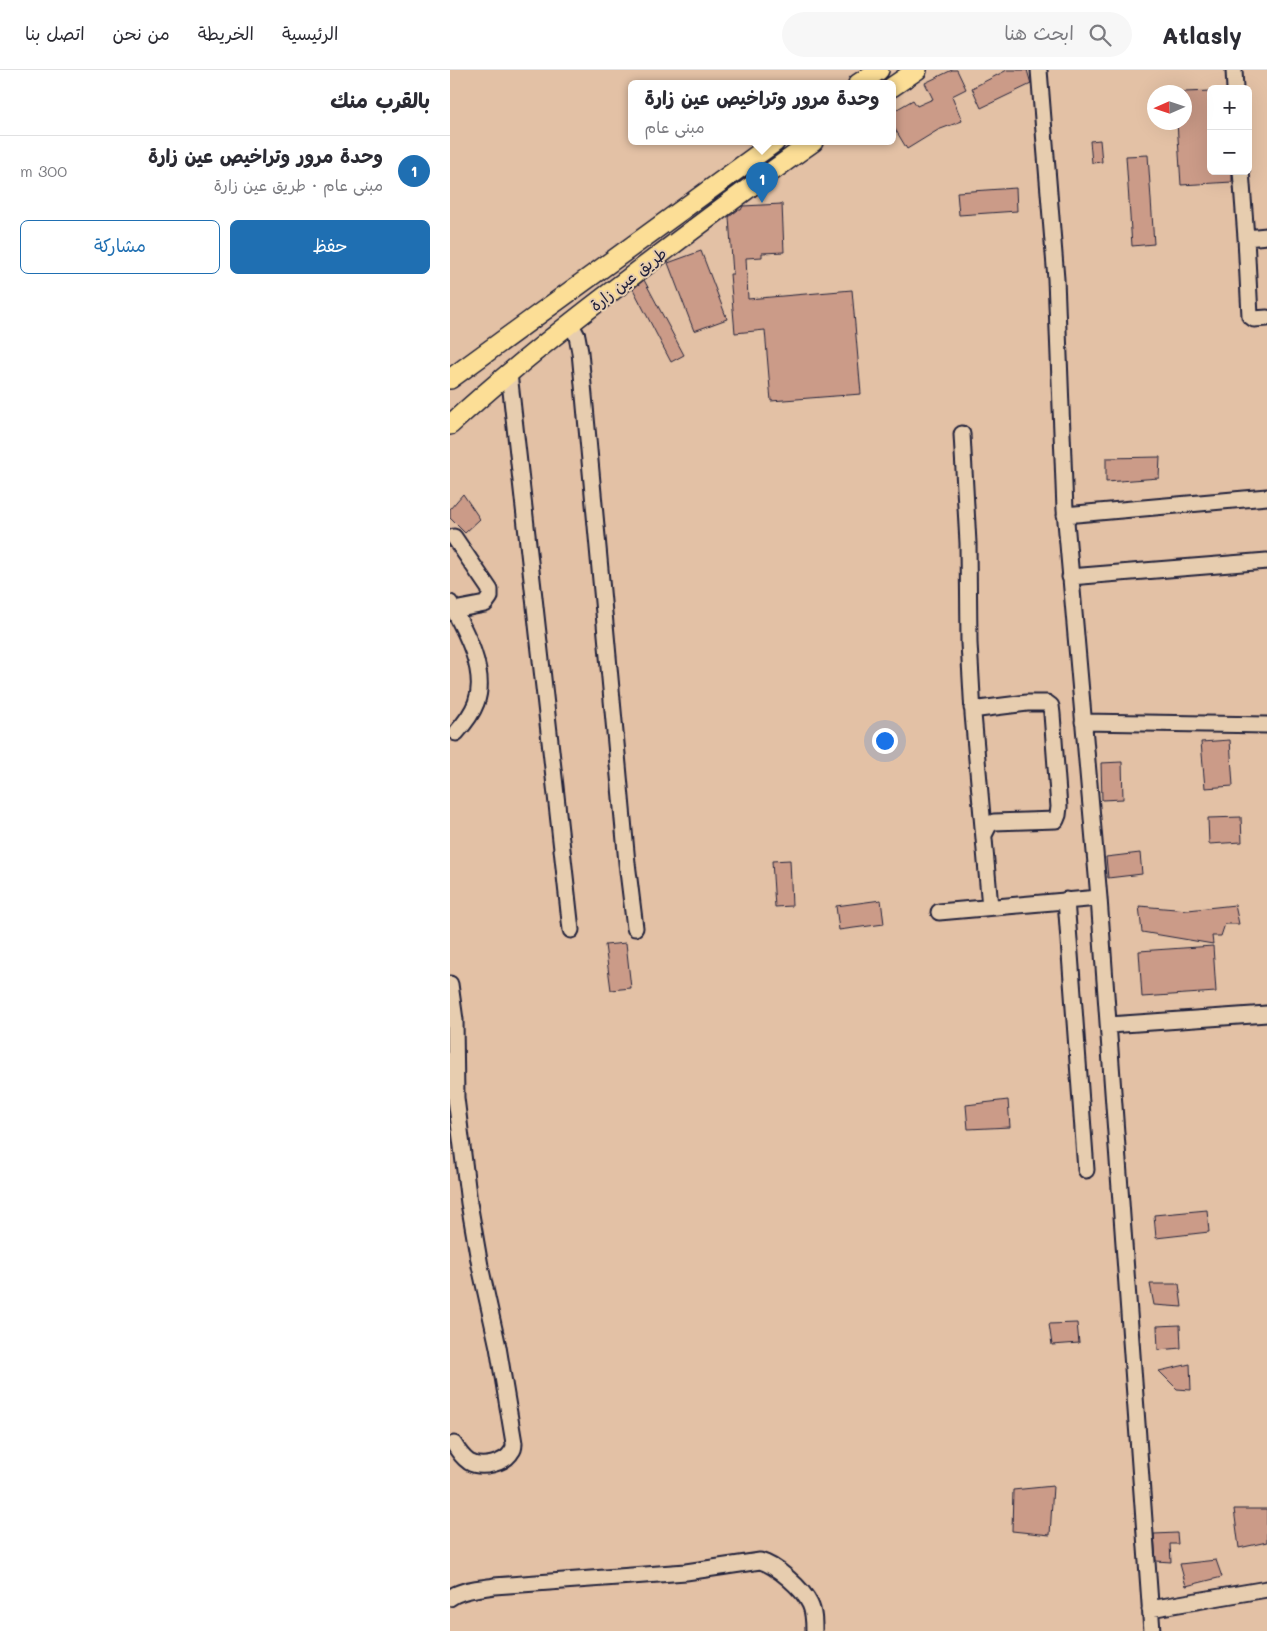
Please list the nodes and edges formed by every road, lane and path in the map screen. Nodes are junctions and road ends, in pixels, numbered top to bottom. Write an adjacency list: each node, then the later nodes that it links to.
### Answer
1 (878, 70): 5 (main road)
2 (917, 70): 6 (main road)
3 (1039, 70): 20 (street)
4 (1234, 70): 7 (street)
5 (864, 80)
6 (896, 84)
7 (1235, 85)
8 (771, 145): 16 (main road, طريق عين زارة)
9 (809, 145): 14 (main road, طريق عين زارة)
10 (1241, 175): 12 (street)
11 (1267, 236): 12 (street)
12 (1246, 238): 13 (street)
13 (1267, 318)
14 (570, 323): 15 (main road, طريق عين زارة); 34 (street)
15 (509, 373): 17 (main road, طريق عين زارة); 35 (street)
16 (450, 379)
17 (450, 425)
18 (962, 434): 25 (street)
19 (1267, 497): 20 (street)
20 (1065, 514): 23 (street)
21 (454, 537): 24 (street)
22 (1267, 561): 23 (street)
23 (1070, 577): 26 (street)
24 (452, 607): 28 (street)
25 (972, 708): 29 (street); 29 (street)
26 (1083, 722): 27 (street); 30 (street)
27 (1267, 725)
28 (456, 733)
29 (984, 835): 32 (street)
30 (1099, 898): 31 (street); 38 (street)
31 (1066, 900): 32 (street); 39 (street)
32 (990, 907): 33 (street)
33 (938, 912)
34 (635, 928)
35 (571, 930)
36 (450, 987): 40 (street)
37 (1267, 1014): 38 (street)
38 (1108, 1025): 43 (street)
39 (1086, 1170)
40 (454, 1444)
41 (1267, 1589): 43 (street)
42 (450, 1598): 44 (street)
43 (1150, 1609): 45 (street)
44 (814, 1631)
45 (1152, 1631)

